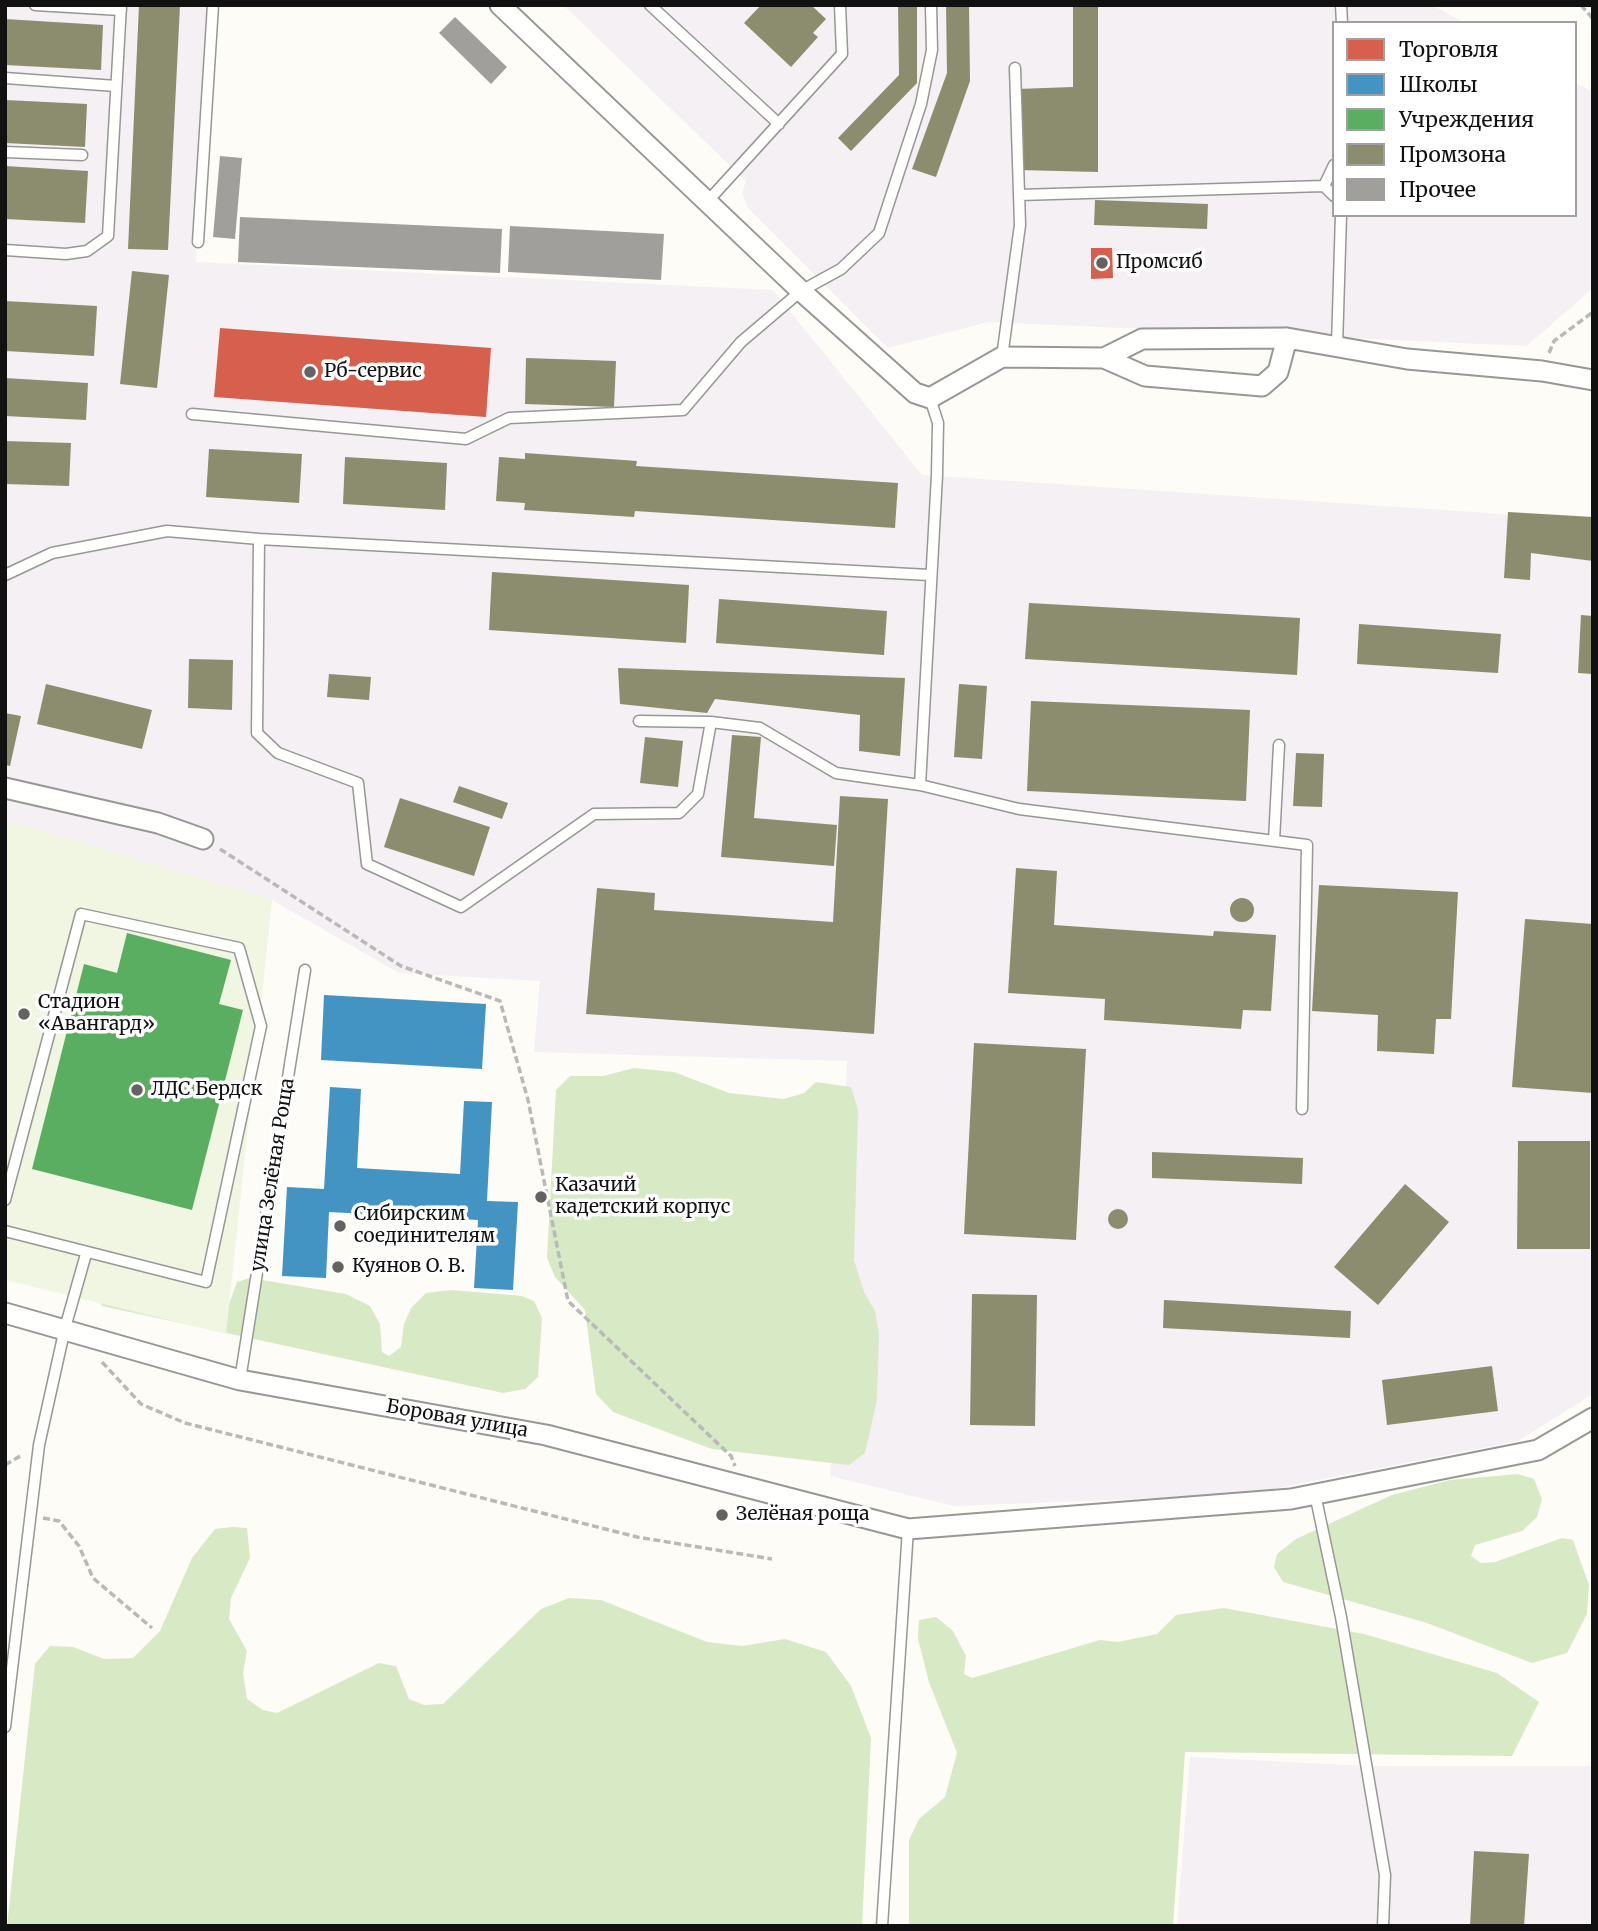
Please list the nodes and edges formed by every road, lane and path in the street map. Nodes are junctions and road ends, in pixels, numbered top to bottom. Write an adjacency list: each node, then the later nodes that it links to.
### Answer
1 (34, 5): 8 (lane)
2 (213, 5): 22 (lane)
3 (500, 5): 20 (street)
4 (650, 5): 13 (lane)
5 (840, 5): 13 (lane)
6 (932, 5): 24 (lane)
7 (1581, 5): 9 (path)
8 (121, 8): 12 (lane)
9 (1593, 19)
10 (1015, 68): 19 (lane)
11 (5, 78): 12 (lane)
12 (116, 86): 23 (lane)
13 (779, 124): 20 (lane)
14 (5, 152): 15 (lane)
15 (82, 155)
16 (1332, 169): 17 (lane)
17 (1324, 186): 18 (lane); 19 (lane)
18 (1332, 194)
19 (1019, 195): 28 (lane)
20 (707, 202): 24 (street)
21 (1341, 217): 27 (lane)
22 (198, 242)
23 (5, 250)
24 (802, 291): 32 (street); 33 (lane)
25 (1593, 312): 30 (path)
26 (1287, 338): 27 (street); 29 (street); 29 (street)
27 (1337, 346): 30 (street)
28 (1002, 356): 29 (street); 32 (street)
29 (1104, 358)
30 (1542, 371): 31 (street)
31 (1593, 380)
32 (930, 398): 36 (lane)
33 (192, 414)
34 (259, 539): 35 (lane); 36 (lane); 38 (lane)
35 (5, 575)
36 (929, 575): 40 (lane)
37 (639, 721): 38 (lane)
38 (711, 722): 40 (lane)
39 (1279, 745): 43 (lane)
40 (920, 785): 43 (lane)
41 (5, 788): 42 (street)
42 (203, 839): 54 (path)
43 (1274, 841): 45 (lane)
44 (305, 970): 52 (lane, улица Зелёная Роща)
45 (1302, 1109)
46 (5, 1200): 48 (lane)
47 (5, 1231): 48 (lane)
48 (86, 1254): 50 (lane)
49 (5, 1313): 50 (street, Боровая улица)
50 (65, 1328): 52 (street, Боровая улица); 56 (lane)
51 (101, 1361): 58 (path)
52 (240, 1380): 54 (street, Боровая улица)
53 (1593, 1418): 55 (street, Боровая улица)
54 (742, 1488): 57 (street, Боровая улица)
55 (1315, 1494): 57 (street, Боровая улица); 62 (lane)
56 (31, 1516): 59 (path); 60 (lane)
57 (908, 1529): 61 (lane)
58 (772, 1559)
59 (152, 1628)
60 (5, 1727)
61 (883, 1926)
62 (1383, 1926)

